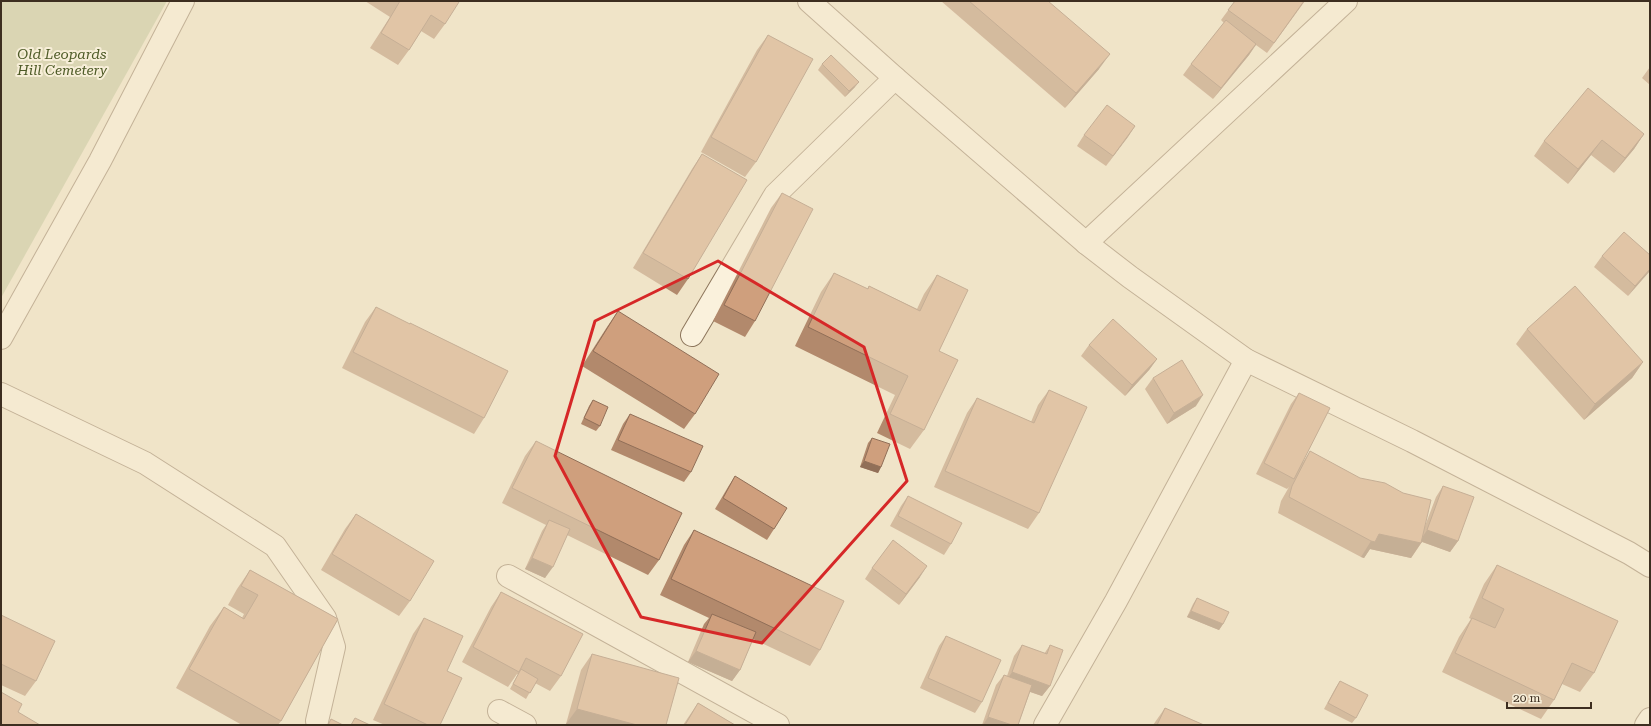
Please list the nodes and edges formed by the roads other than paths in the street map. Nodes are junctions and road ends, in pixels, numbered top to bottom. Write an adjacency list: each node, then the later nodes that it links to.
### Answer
1 (183, 1): 7 (street)
2 (810, 1): 4 (street)
3 (1346, 1): 5 (street)
4 (895, 78): 5 (street); 6 (street)
5 (1086, 243): 8 (street)
6 (692, 335)
7 (1, 338)
8 (1246, 360): 10 (street); 17 (street)
9 (1, 394): 14 (street)
10 (1650, 566)
11 (508, 576): 16 (street)
12 (499, 711): 15 (street)
13 (1650, 719): 18 (street)
14 (317, 722)
15 (525, 725)
16 (778, 725)
17 (1045, 725)
18 (1646, 725)

